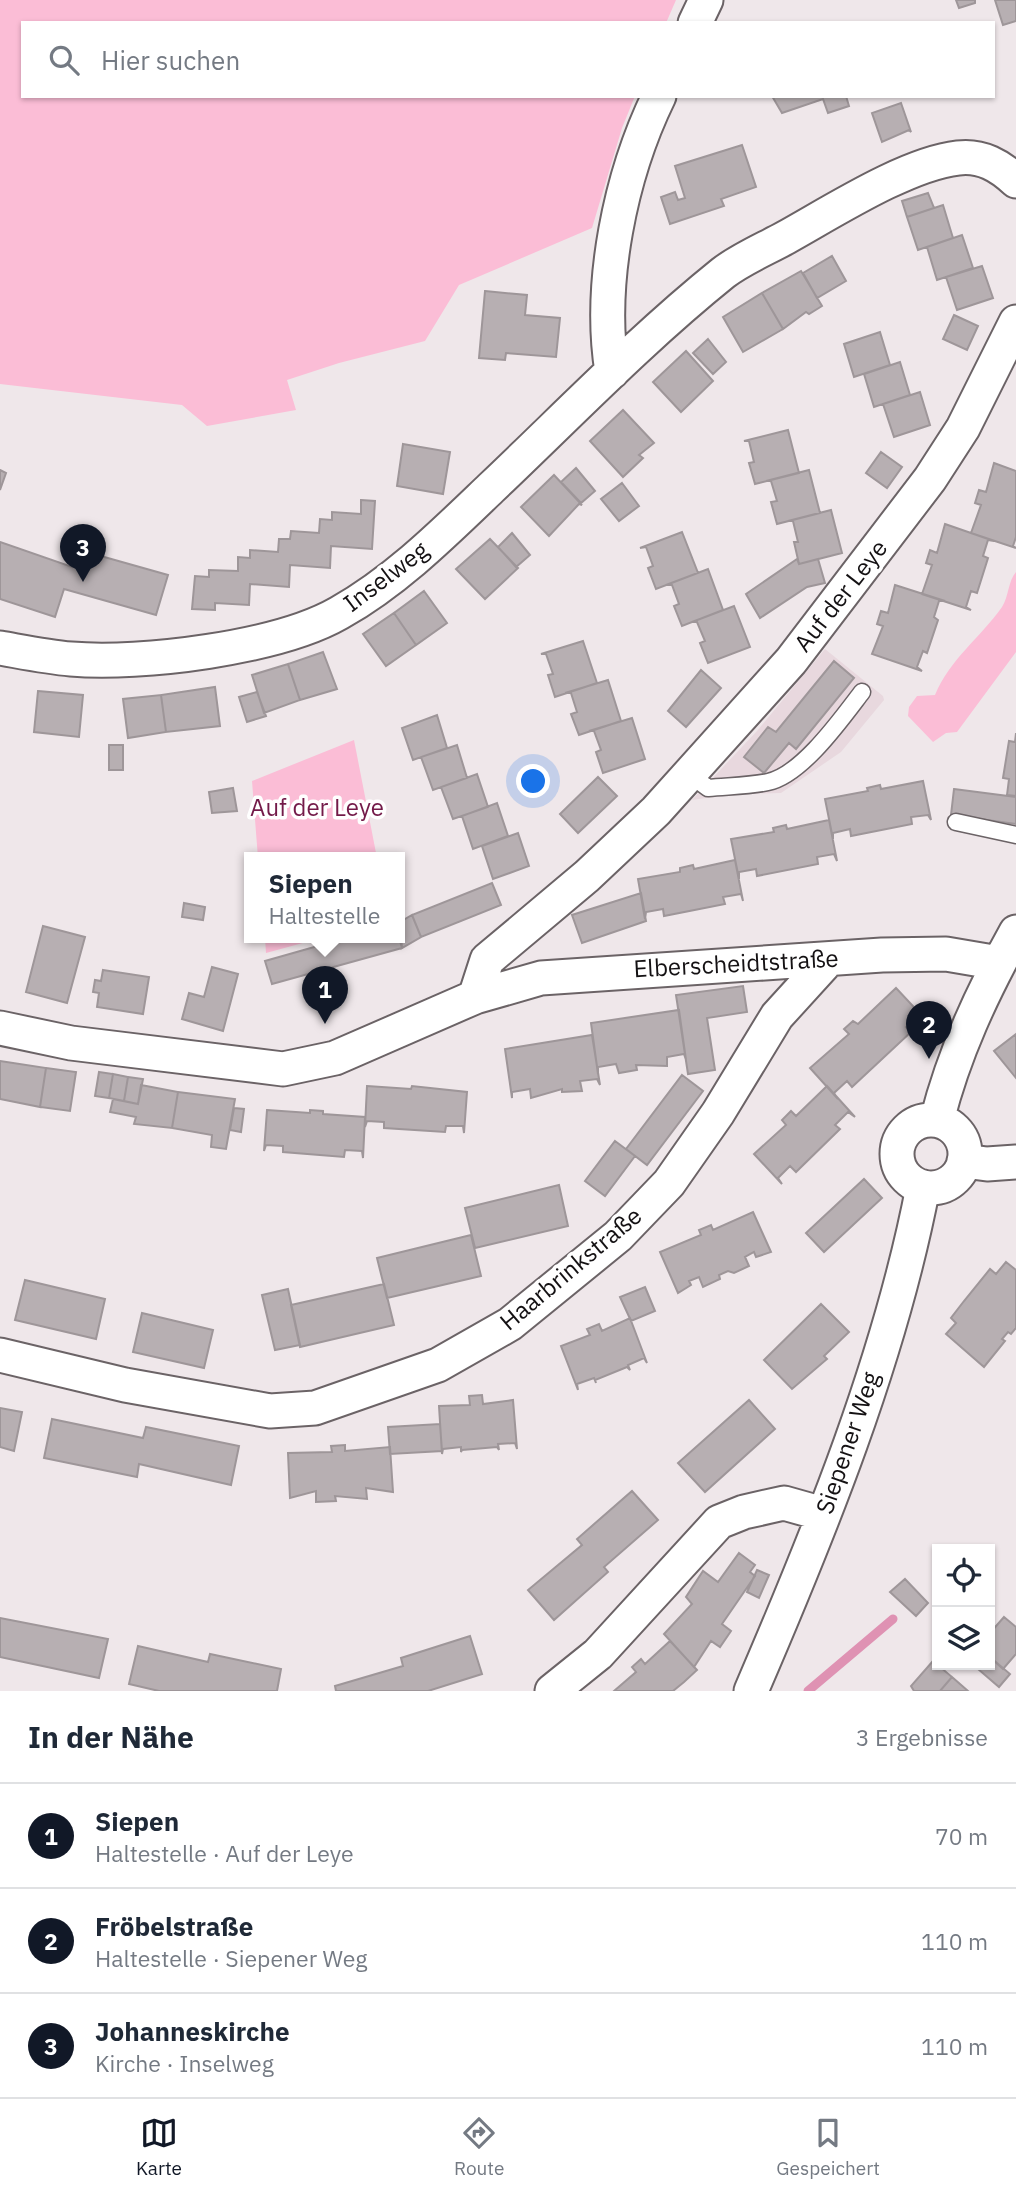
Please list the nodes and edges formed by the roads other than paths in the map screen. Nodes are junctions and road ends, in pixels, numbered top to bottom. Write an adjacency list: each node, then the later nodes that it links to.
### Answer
1 (706, 0): 2 (street)
2 (696, 21)
3 (658, 98): 6 (street)
4 (1016, 181): 6 (street, Inselweg)
5 (1016, 322): 9 (street, Auf der Leye)
6 (612, 372): 7 (street, Inselweg)
7 (0, 648)
8 (862, 692): 9 (lane)
9 (689, 774): 15 (street, Auf der Leye)
10 (956, 822): 11 (lane)
11 (1016, 835)
12 (1016, 932): 14 (street)
13 (828, 960): 14 (street, Elberscheidtstraße); 15 (street, Elberscheidtstraße); 21 (street, Haarbrinkstraße)
14 (999, 963): 17 (street)
15 (475, 997): 16 (street)
16 (0, 1028)
17 (937, 1120): 18 (street); 20 (street)
18 (964, 1161): 19 (street); 20 (street)
19 (1016, 1162)
20 (923, 1187): 22 (street, Siepener Weg)
21 (0, 1355)
22 (823, 1514): 23 (street); 24 (street, Siepener Weg)
23 (552, 1691)
24 (751, 1691)

